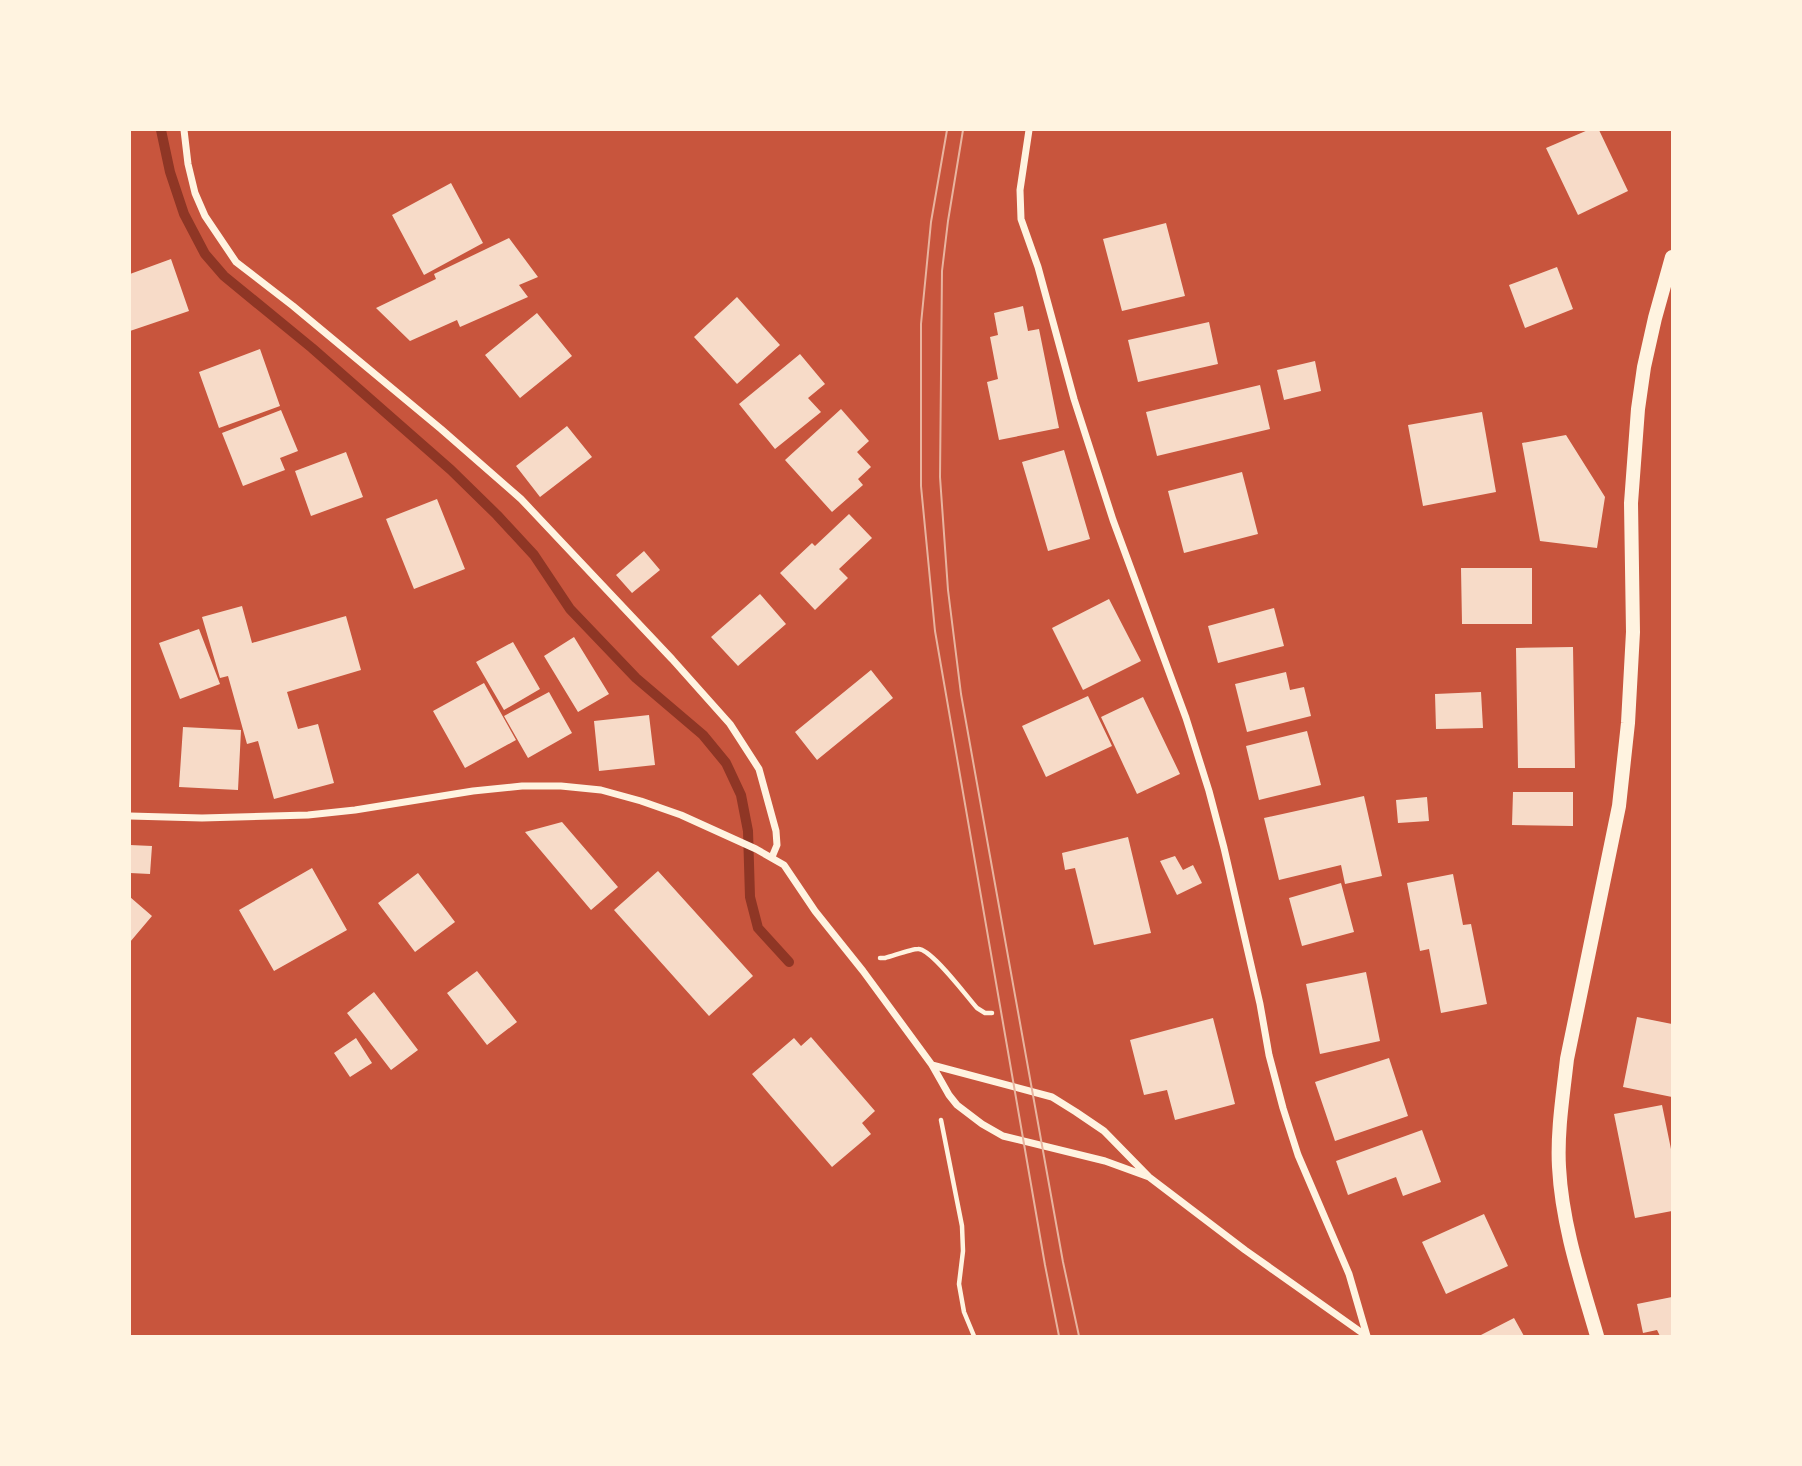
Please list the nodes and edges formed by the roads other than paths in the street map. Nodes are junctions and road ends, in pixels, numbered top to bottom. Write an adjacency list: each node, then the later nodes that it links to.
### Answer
1 (184, 130): 5 (street)
2 (1028, 130): 8 (street)
3 (1672, 257): 9 (main road)
4 (130, 816): 5 (street)
5 (772, 857): 6 (street)
6 (932, 1065): 7 (street); 7 (street)
7 (1149, 1177): 8 (street)
8 (1366, 1336)
9 (1597, 1336)

